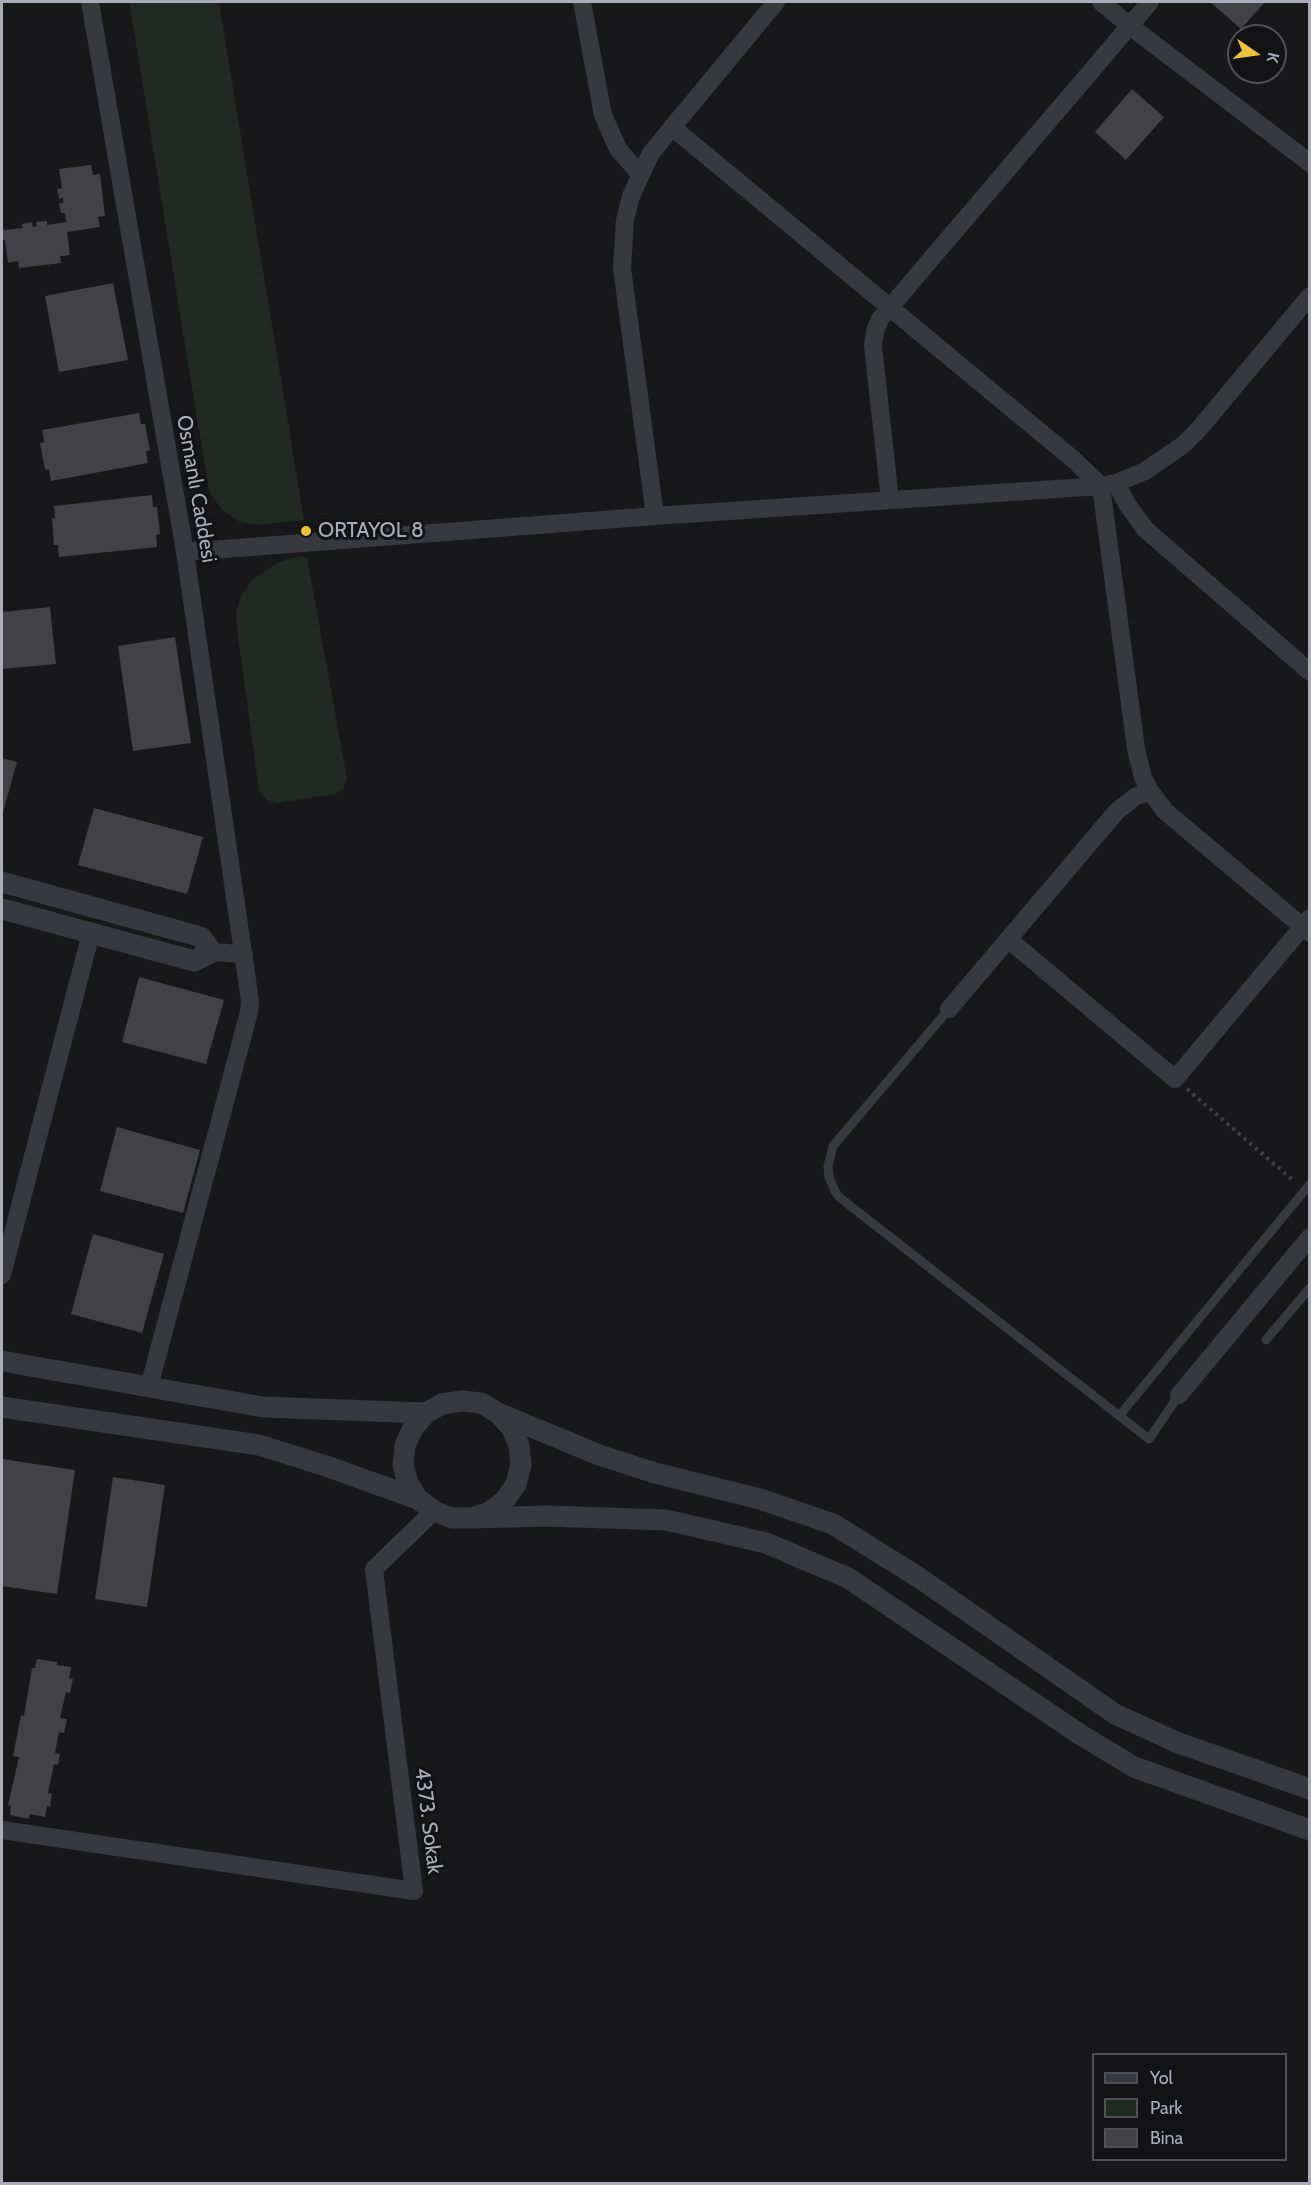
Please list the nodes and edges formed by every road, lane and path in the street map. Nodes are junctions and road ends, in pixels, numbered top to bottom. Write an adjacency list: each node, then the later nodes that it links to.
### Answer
1 (90, 2): 15 (street, Osmanlı Caddesi)
2 (582, 2): 9 (street)
3 (776, 2): 7 (street)
4 (1101, 2): 6 (street)
5 (1150, 2): 6 (street)
6 (1130, 26): 8 (street); 11 (street)
7 (672, 127): 9 (street); 11 (street)
8 (1310, 164)
9 (640, 174): 14 (street)
10 (1310, 296): 12 (street)
11 (890, 307): 12 (street); 13 (street)
12 (1109, 484): 13 (street); 16 (street); 17 (street)
13 (890, 500): 14 (street)
14 (655, 516): 15 (street)
15 (185, 552): 24 (street, Osmanlı Caddesi)
16 (1310, 672)
17 (1150, 791): 20 (street); 22 (street)
18 (2, 882): 23 (street)
19 (2, 909): 21 (street)
20 (1307, 926): 26 (street)
21 (91, 933): 23 (street); 29 (street)
22 (1008, 939): 25 (street); 26 (street)
23 (212, 952): 24 (street)
24 (244, 954): 33 (street, Osmanlı Caddesi)
25 (949, 1009): 38 (lane)
26 (1175, 1079): 27 (path)
27 (1308, 1190): 38 (lane)
28 (1310, 1237): 34 (street)
29 (2, 1275)
30 (1310, 1288): 31 (lane)
31 (1266, 1340)
32 (2, 1361): 33 (street)
33 (149, 1387): 36 (street)
34 (1179, 1395): 38 (lane)
35 (2, 1407): 39 (street)
36 (426, 1413): 37 (street); 39 (street)
37 (498, 1413): 40 (street); 41 (street)
38 (1119, 1416)
39 (426, 1505): 40 (street); 42 (street, 4373. Sokak)
40 (471, 1518): 43 (street)
41 (1310, 1789)
42 (2, 1830)
43 (1310, 1830)

